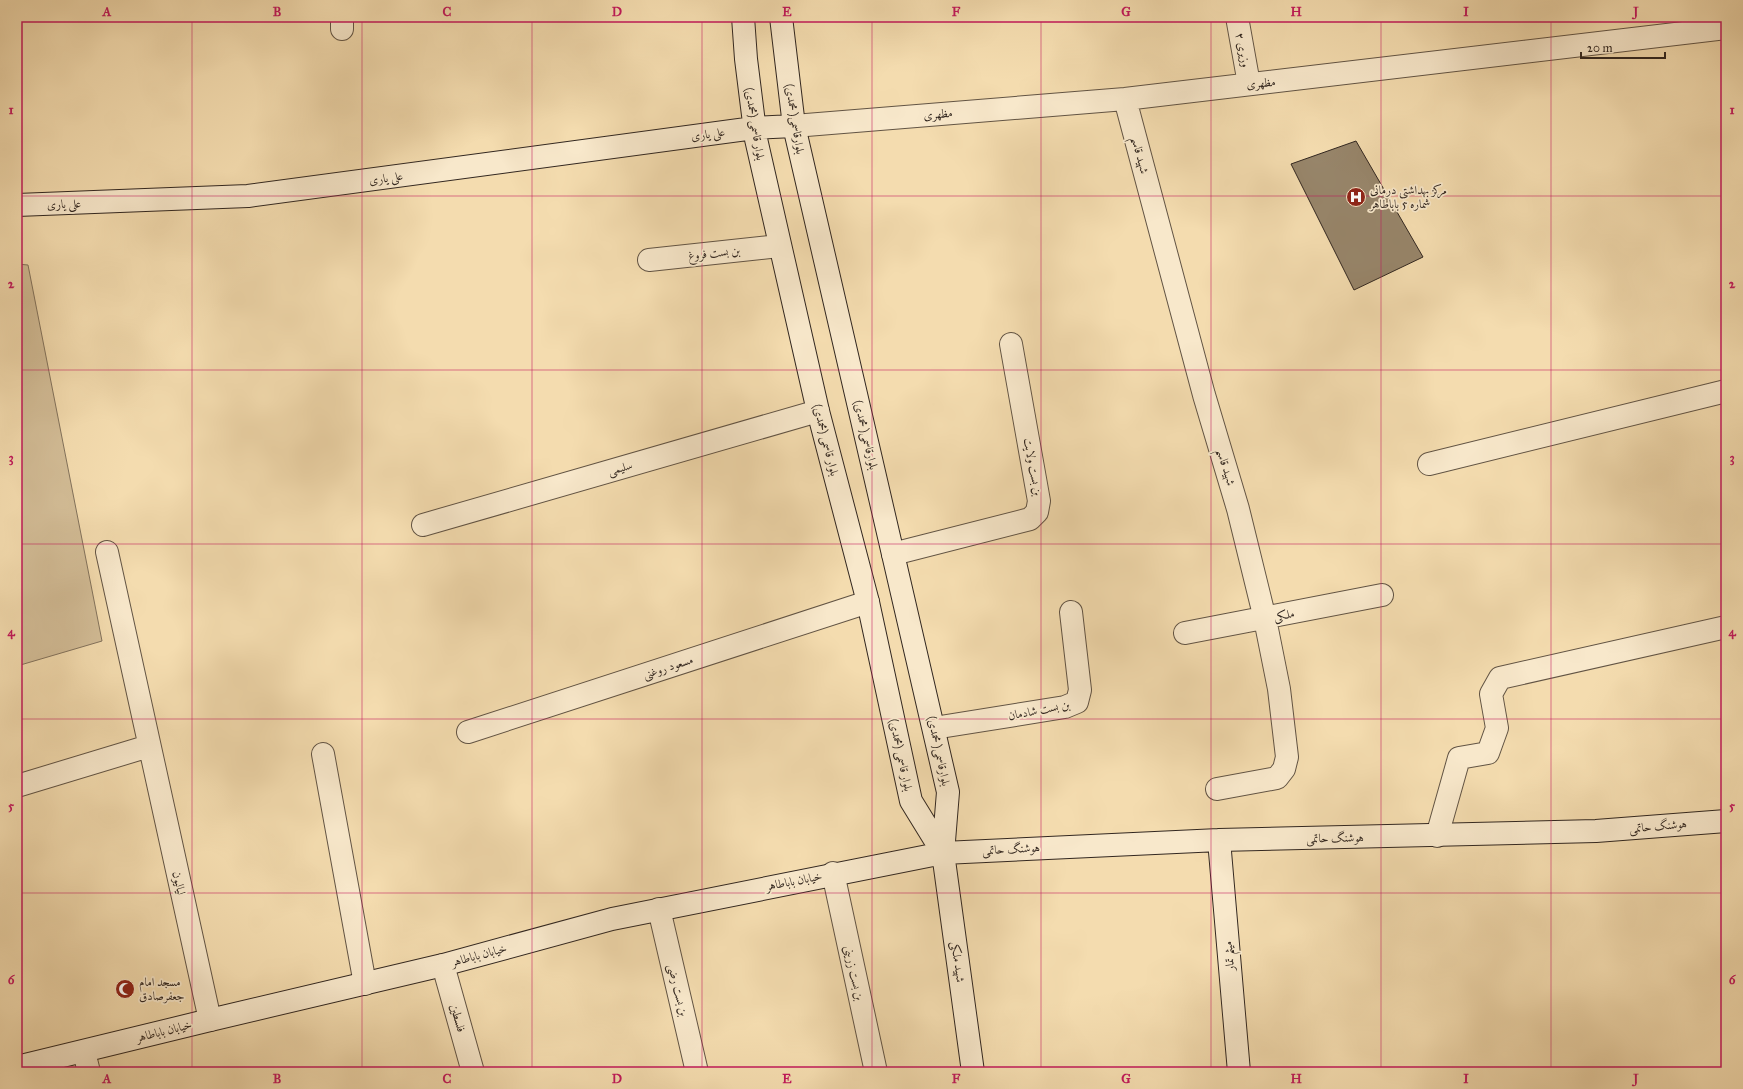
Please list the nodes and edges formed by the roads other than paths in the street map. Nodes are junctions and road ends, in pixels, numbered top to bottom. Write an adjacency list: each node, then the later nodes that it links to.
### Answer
1 (744, 17): 8 (street, بلوار قاسمی (محمدی))
2 (781, 17): 7 (street, بلوارقاسمی( محمدی))
3 (1237, 17): 5 (street, وزیری ۲)
4 (1726, 28): 5 (street, مظهری)
5 (1249, 84): 6 (street, مظهری)
6 (1125, 99): 7 (street, مظهری); 22 (street, شهید قاسم)
7 (794, 126): 8 (street, مظهری); 18 (street, بلوارقاسمی( محمدی))
8 (754, 128): 9 (street, علی یاری); 10 (street, بلوار قاسمی (محمدی))
9 (17, 205)
10 (779, 246): 11 (street, بن بست فروغ); 14 (street, بلوار قاسمی (محمدی))
11 (649, 260)
12 (1011, 344): 18 (street, بن بست ولایت)
13 (1726, 391): 15 (street)
14 (818, 411): 16 (street, سلیمی); 20 (street, بلوار قاسمی (محمدی))
15 (1429, 464)
16 (423, 526)
17 (107, 552): 27 (street, لیالیون)
18 (894, 554): 25 (street, بلوارقاسمی( محمدی))
19 (1382, 595): 22 (street, ملکی)
20 (868, 602): 26 (street, مسعود روغنی); 34 (street, بلوار قاسمی (محمدی))
21 (1071, 612): 25 (street, بن بست شادمان)
22 (1265, 619): 24 (street, ملکی); 30 (street, شهید قاسم)
23 (1726, 627): 32 (street)
24 (1185, 633)
25 (934, 728): 34 (street, بلوارقاسمی( محمدی))
26 (468, 732)
27 (149, 746): 29 (street); 39 (street, لیالیون)
28 (323, 754): 38 (street)
29 (17, 786)
30 (1217, 789)
31 (1726, 821): 32 (street, هوشنگ حاتمی)
32 (1436, 836): 33 (street, هوشنگ حاتمی)
33 (1219, 840): 34 (street, هوشنگ حاتمی); 46 (street, میثم تمار)
34 (943, 853): 35 (street, خیابان باباطاهر); 45 (street, شهید ملکی)
35 (833, 873): 36 (street, خیابان باباطاهر); 44 (street, بن بست زرینی)
36 (659, 909): 37 (street, خیابان باباطاهر); 43 (street, بن بست رضی)
37 (443, 965): 38 (street, خیابان باباطاهر); 42 (street, فلسطین)
38 (365, 984): 39 (street, خیابان باباطاهر)
39 (210, 1020): 40 (street, خیابان باباطاهر)
40 (86, 1062): 41 (street, خیابان باباطاهر)
41 (17, 1067)
42 (473, 1072)
43 (697, 1072)
44 (876, 1072)
45 (973, 1072)
46 (1239, 1072)

